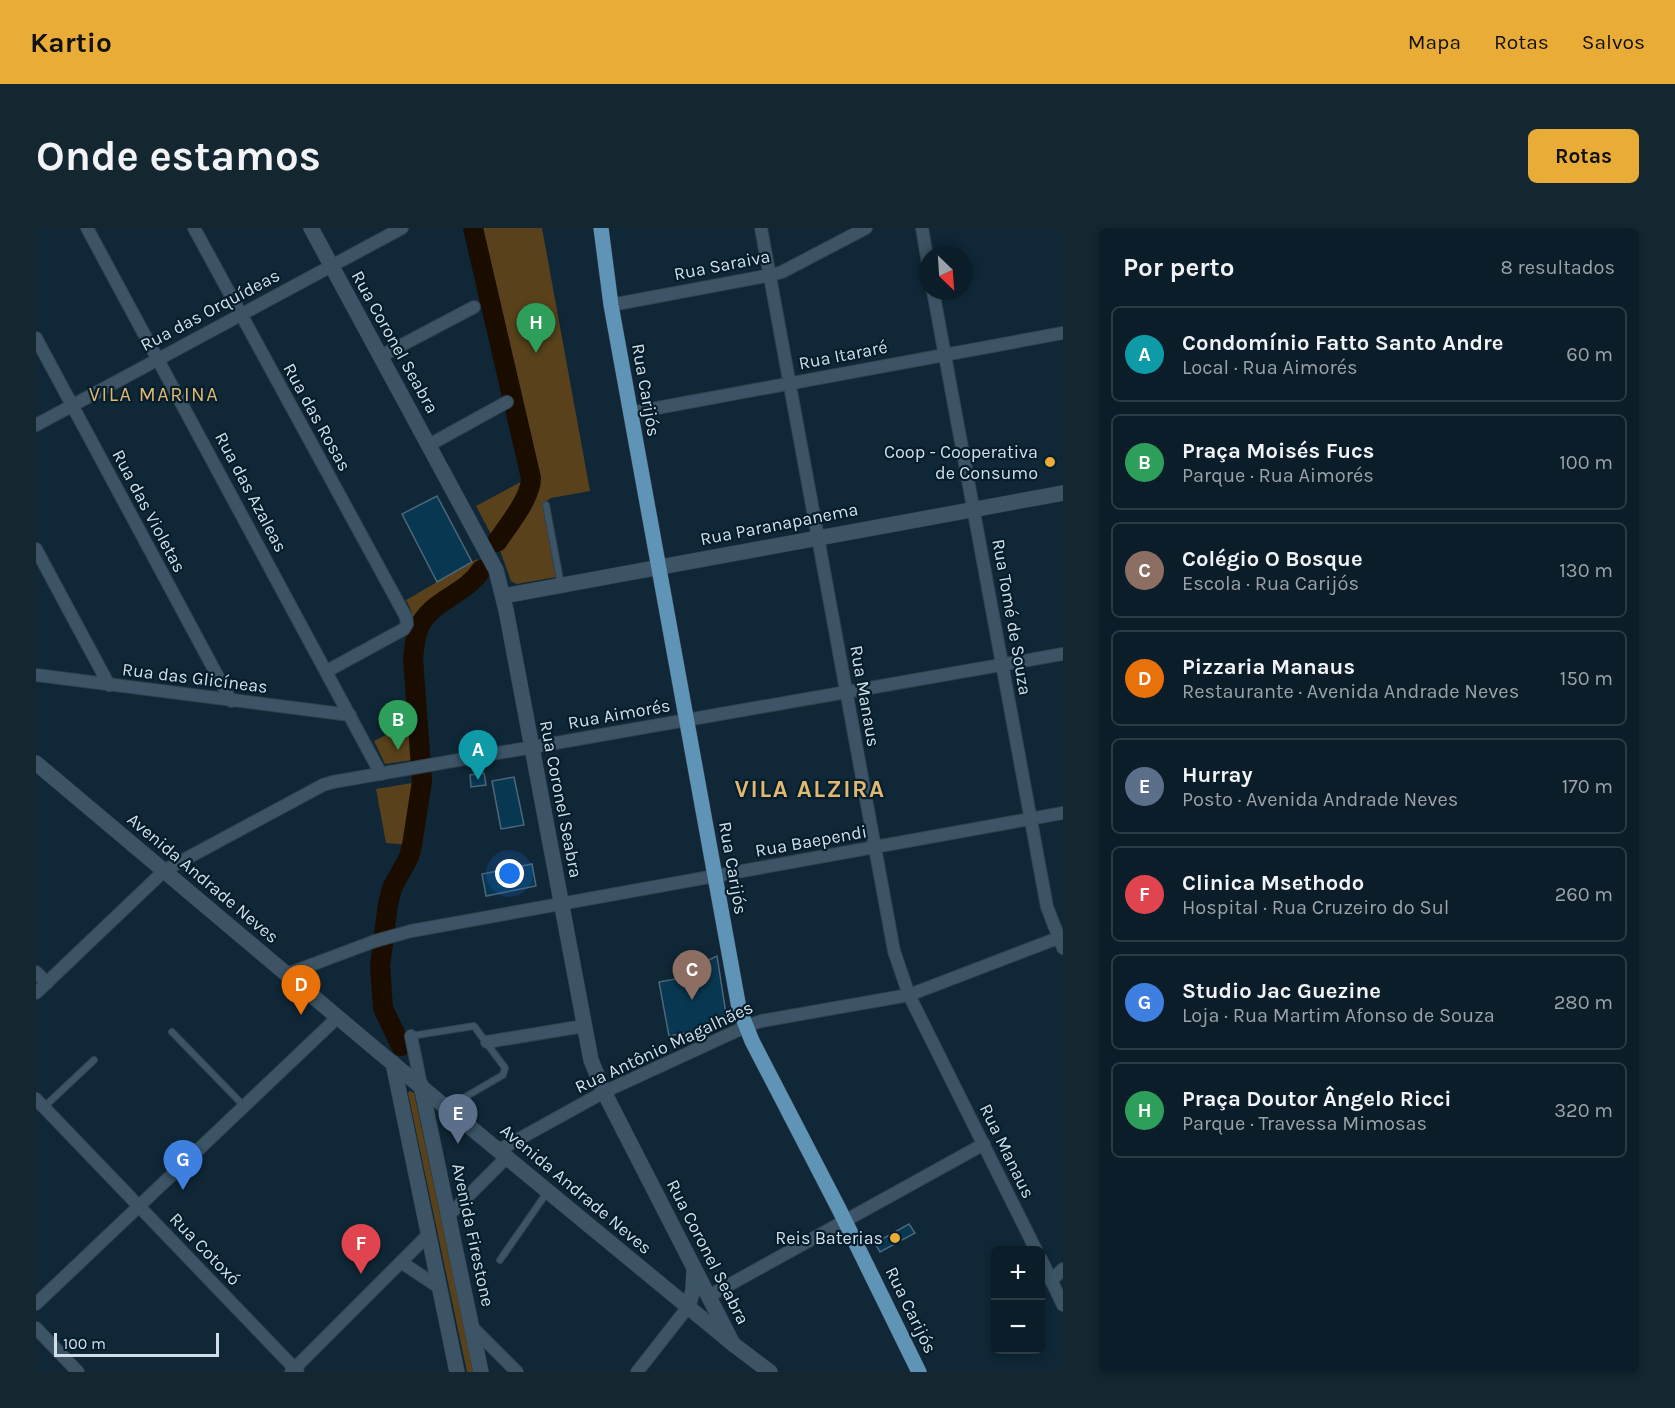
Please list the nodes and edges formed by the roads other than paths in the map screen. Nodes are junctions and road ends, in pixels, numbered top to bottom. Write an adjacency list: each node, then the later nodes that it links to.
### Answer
1 (87, 228): 20 (street, Rua das Azaleas)
2 (194, 228): 15 (street, Rua das Rosas)
3 (311, 228): 10 (street, Rua Coronel Seabra)
4 (402, 228): 10 (street, Rua das Orquídeas)
5 (601, 228): 13 (main road, Rua Carijós)
6 (761, 228): 11 (street, Rua Manaus)
7 (866, 228): 11 (street, Rua Saraiva)
8 (922, 228): 9 (street)
9 (925, 246)
10 (331, 265): 15 (street, Rua das Orquídeas); 19 (street, Rua Coronel Seabra)
11 (771, 275): 13 (street, Rua Saraiva); 21 (street, Rua Manaus)
12 (935, 300): 18 (street, Rua Tomé de Souza)
13 (611, 305): 24 (main road, Rua Carijós)
14 (474, 307): 19 (street)
15 (240, 315): 20 (street, Rua das Orquídeas); 37 (street, Rua das Rosas)
16 (1063, 333): 18 (street, Rua Itararé)
17 (36, 338): 23 (street, Rua das Violetas)
18 (944, 354): 21 (street, Rua Itararé); 29 (street, Rua Tomé de Souza)
19 (381, 356): 26 (street, Rua Coronel Seabra)
20 (158, 359): 23 (street, Rua das Orquídeas); 37 (street, Rua das Azaleas)
21 (790, 383): 24 (street, Rua Itararé); 30 (street, Rua Manaus)
22 (507, 402): 26 (street)
23 (72, 405): 25 (street, Rua das Orquídeas); 41 (street, Rua das Violetas)
24 (630, 413): 32 (main road, Rua Carijós)
25 (36, 425)
26 (429, 445): 34 (street, Rua Coronel Seabra)
27 (1063, 493): 29 (street, Rua Paranapanema)
28 (546, 505): 33 (lane)
29 (974, 508): 30 (street, Rua Paranapanema); 36 (street, Rua Tomé de Souza)
30 (817, 537): 32 (street, Rua Paranapanema); 40 (street, Rua Manaus)
31 (36, 549): 39 (street)
32 (658, 567): 33 (street, Rua Paranapanema); 43 (main road, Rua Carijós)
33 (561, 585): 34 (street, Rua Paranapanema)
34 (503, 596): 44 (street, Rua Coronel Seabra)
35 (1063, 654): 36 (street, Rua Aimorés)
36 (1002, 664): 40 (street, Rua Aimorés); 48 (street, Rua Tomé de Souza)
37 (327, 671): 42 (street, Rua das Azaleas)
38 (36, 675): 39 (street, Rua das Glicíneas)
39 (109, 685): 41 (street, Rua das Glicíneas)
40 (846, 692): 43 (street, Rua Aimorés); 49 (street, Rua Manaus)
41 (231, 701): 42 (street, Rua das Glicíneas)
42 (350, 716): 46 (street, Rua das Azaleas)
43 (687, 720): 44 (street, Rua Aimorés); 51 (main road, Rua Carijós)
44 (532, 748): 46 (street, Rua Aimorés); 52 (street, Rua Coronel Seabra)
45 (36, 763): 50 (street, Avenida Andrade Neves)
46 (381, 774): 50 (street, Rua Aimorés)
47 (1063, 813): 48 (street, Rua Baependi)
48 (1031, 819): 49 (street, Rua Baependi); 53 (street, Rua Tomé de Souza)
49 (874, 847): 51 (street, Rua Baependi); 58 (street, Rua Manaus)
50 (165, 870): 55 (street, Avenida Andrade Neves); 56 (street, Rua Aimorés)
51 (715, 877): 52 (street, Rua Baependi); 61 (main road, Rua Carijós)
52 (561, 905): 55 (street, Rua Baependi); 60 (street, Rua Coronel Seabra)
53 (1060, 943): 58 (street, Rua Antônio Magalhães)
54 (36, 972): 56 (street)
55 (287, 974): 59 (street, Avenida Andrade Neves)
56 (47, 983): 57 (street, Rua Aimorés)
57 (36, 993)
58 (909, 995): 61 (street, Rua Antônio Magalhães); 72 (street, Rua Manaus)
59 (338, 1017): 66 (street, Avenida Andrade Neves); 70 (street)
60 (584, 1026): 64 (street); 68 (street, Rua Coronel Seabra)
61 (746, 1027): 68 (street, Rua Antônio Magalhães); 77 (main road, Rua Carijós)
62 (172, 1032): 70 (lane)
63 (411, 1036): 64 (lane); 67 (street, Avenida Firestone)
64 (487, 1042): 71 (lane)
65 (94, 1060): 69 (lane)
66 (393, 1062): 67 (street, Avenida Andrade Neves); 78 (street)
67 (421, 1085): 71 (street, Avenida Andrade Neves); 76 (street, Avenida Firestone)
68 (604, 1092): 73 (street, Rua Antônio Magalhães); 83 (street, Rua Coronel Seabra)
69 (40, 1103): 75 (street, Rua Cotoxó)
70 (244, 1106): 75 (street)
71 (447, 1107): 73 (street, Avenida Andrade Neves)
72 (984, 1144): 77 (street); 79 (street, Rua Manaus)
73 (503, 1153): 74 (street, Avenida Andrade Neves); 76 (street, Rua Antônio Magalhães)
74 (549, 1190): 80 (lane); 90 (street, Avenida Andrade Neves)
75 (138, 1206): 88 (street); 94 (street, Rua Cotoxó)
76 (448, 1215): 91 (street, Avenida Firestone)
77 (845, 1221): 87 (street); 101 (main road, Rua Carijós)
78 (429, 1234): 81 (street); 86 (street)
79 (1034, 1246)
80 (500, 1260)
81 (401, 1262): 86 (street); 94 (street)
82 (1045, 1268): 85 (street)
83 (694, 1269): 87 (street, Rua Coronel Seabra); 90 (street)
84 (1063, 1269): 85 (street)
85 (1051, 1281): 89 (street)
86 (440, 1288): 96 (street)
87 (709, 1296): 93 (street, Rua Coronel Seabra)
88 (36, 1304)
89 (1063, 1305)
90 (688, 1307): 93 (street, Avenida Andrade Neves); 99 (street)
91 (472, 1327): 97 (street, Avenida Firestone); 98 (street)
92 (36, 1328): 95 (street)
93 (733, 1344): 100 (street, Rua Coronel Seabra)
94 (294, 1371)
95 (78, 1372)
96 (457, 1372)
97 (481, 1372)
98 (517, 1372)
99 (637, 1372)
100 (770, 1372)
101 (919, 1372)

